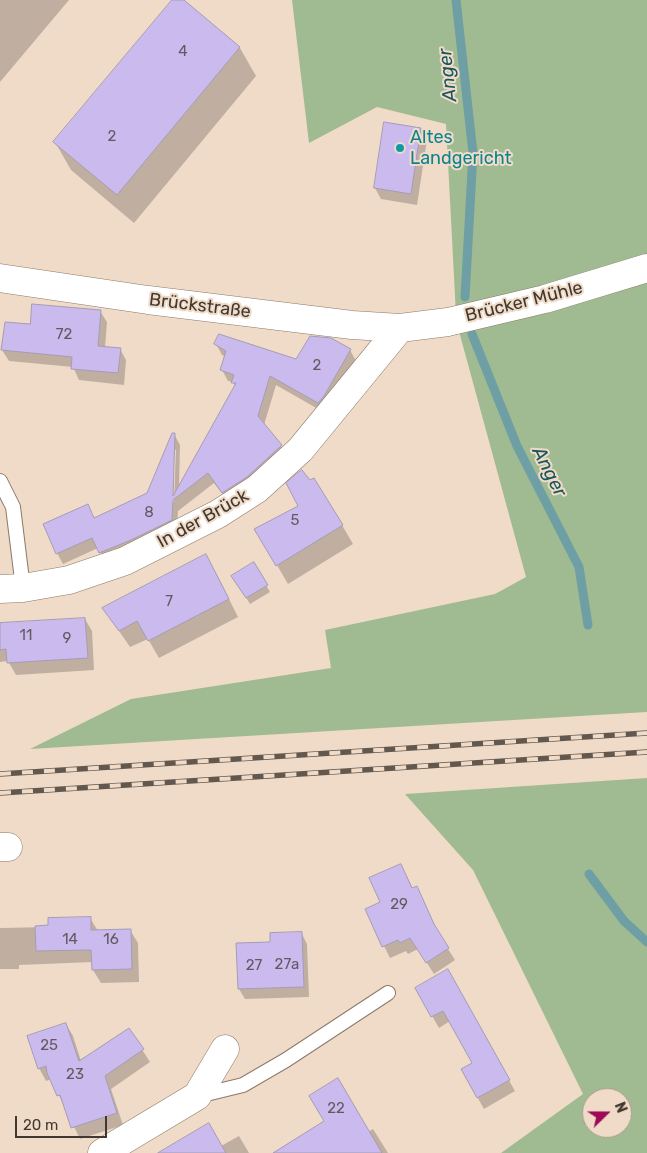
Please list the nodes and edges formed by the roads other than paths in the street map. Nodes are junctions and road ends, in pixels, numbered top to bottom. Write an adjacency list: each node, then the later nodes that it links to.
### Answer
1 (647, 268): 3 (street, Brücker Mühle)
2 (0, 278): 3 (street, Brückstraße)
3 (400, 328): 5 (street, In der Brück)
4 (0, 481): 5 (lane)
5 (12, 589)
6 (388, 993): 8 (lane)
7 (225, 1048): 8 (street)
8 (197, 1096): 9 (street)
9 (102, 1153)

